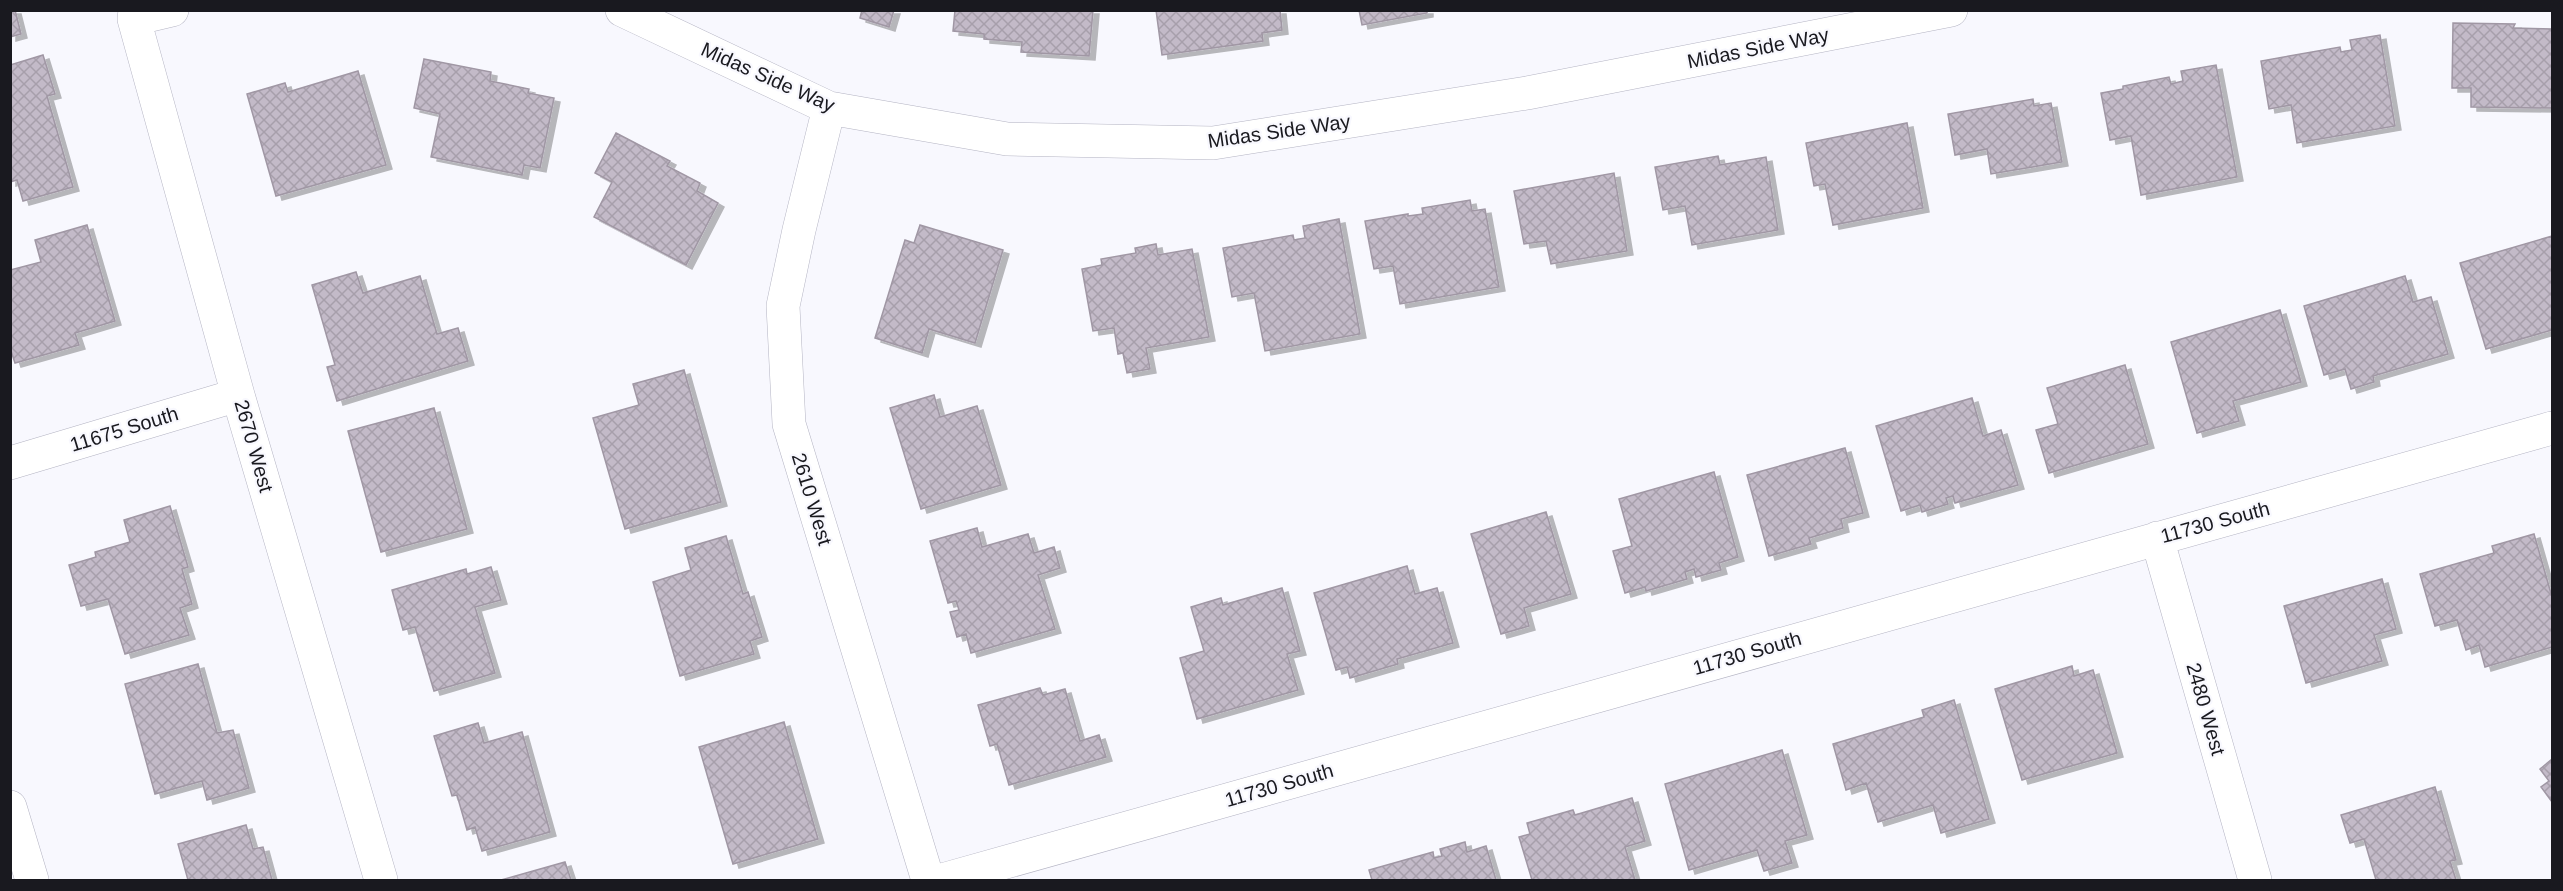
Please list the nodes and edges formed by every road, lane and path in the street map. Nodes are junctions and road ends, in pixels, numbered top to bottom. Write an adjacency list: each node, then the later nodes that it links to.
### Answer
1 (172, 10): 4 (street)
2 (622, 10): 5 (street, Midas Side Way)
3 (1951, 10): 5 (street, Midas Side Way)
4 (135, 15): 6 (street, 2670 West)
5 (829, 108): 13 (street, 2610 West)
6 (238, 395): 8 (street, 11675 South); 12 (street, 2670 West)
7 (2553, 428): 9 (street, 11730 South)
8 (10, 463)
9 (2157, 538): 14 (street, 11730 South); 15 (street, 2480 West)
10 (10, 807): 11 (street)
11 (32, 880)
12 (381, 880)
13 (928, 880)
14 (942, 880)
15 (2255, 880)

